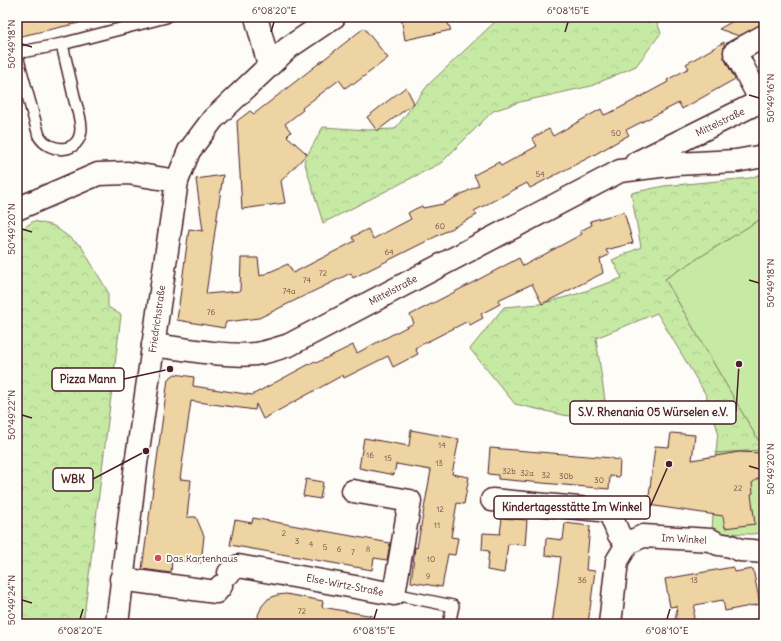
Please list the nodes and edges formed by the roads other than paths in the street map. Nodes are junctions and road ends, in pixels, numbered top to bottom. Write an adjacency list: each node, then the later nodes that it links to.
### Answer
1 (166, 17): 5 (lane)
2 (256, 17): 7 (street)
3 (334, 17): 7 (street, Friedrichstraße)
4 (764, 36): 9 (street, Mittelstraße)
5 (62, 44): 6 (lane); 6 (lane)
6 (17, 55)
7 (269, 65): 10 (street, Friedrichstraße)
8 (764, 156): 9 (street, Mittelstraße)
9 (620, 171): 12 (street, Mittelstraße)
10 (177, 181): 11 (street); 12 (street, Friedrichstraße)
11 (17, 209)
12 (153, 345): 17 (street, Friedrichstraße)
13 (353, 490): 18 (street, Else-Wirtz-Straße)
14 (492, 500): 15 (street)
15 (628, 543): 16 (street, Im Winkel); 21 (street)
16 (764, 552)
17 (121, 579): 18 (street, Else-Wirtz-Straße); 19 (street, Friedrichstraße)
18 (394, 594): 20 (lane)
19 (117, 624)
20 (449, 624)
21 (610, 624)

